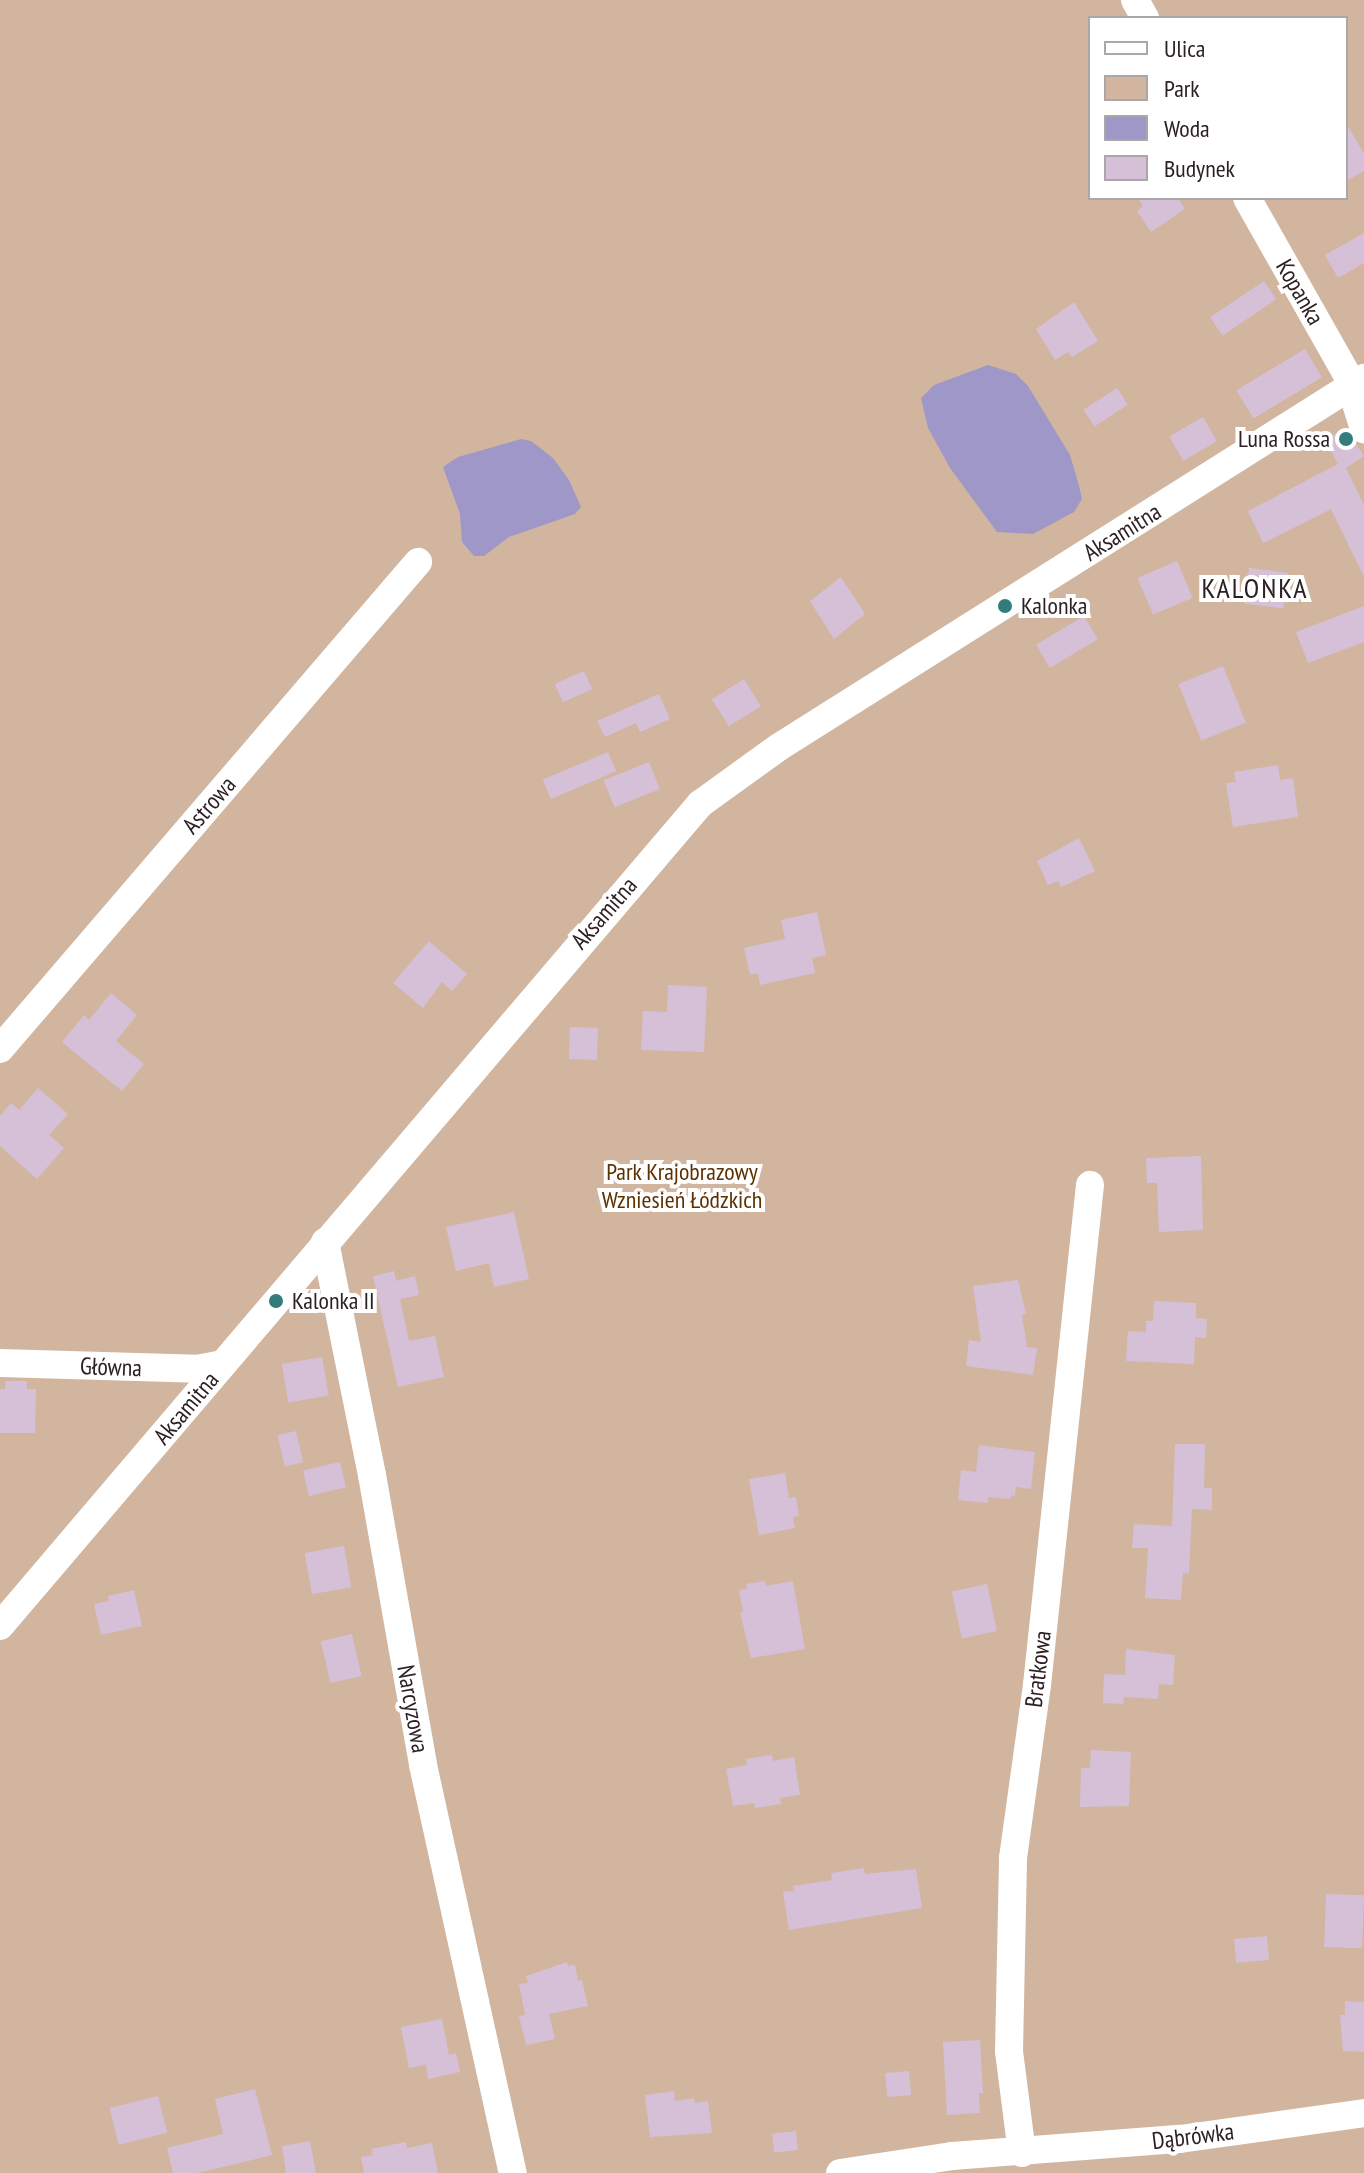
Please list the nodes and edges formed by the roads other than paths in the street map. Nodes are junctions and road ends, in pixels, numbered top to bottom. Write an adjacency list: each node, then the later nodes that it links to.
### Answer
1 (1248, 200): 2 (street, Kopanka)
2 (1357, 383): 3 (street, Kopanka); 7 (street, Aksamitna)
3 (1364, 429)
4 (418, 562): 5 (street, Astrowa)
5 (0, 1049)
6 (1090, 1185): 12 (street, Bratkowa)
7 (325, 1242): 9 (street, Aksamitna); 13 (street, Narcyzowa)
8 (0, 1363): 9 (street, Główna)
9 (222, 1364): 10 (street, Aksamitna)
10 (0, 1626)
11 (1364, 2113): 12 (street, Dąbrówka)
12 (1022, 2153): 14 (street, Dąbrówka)
13 (513, 2173)
14 (840, 2173)

